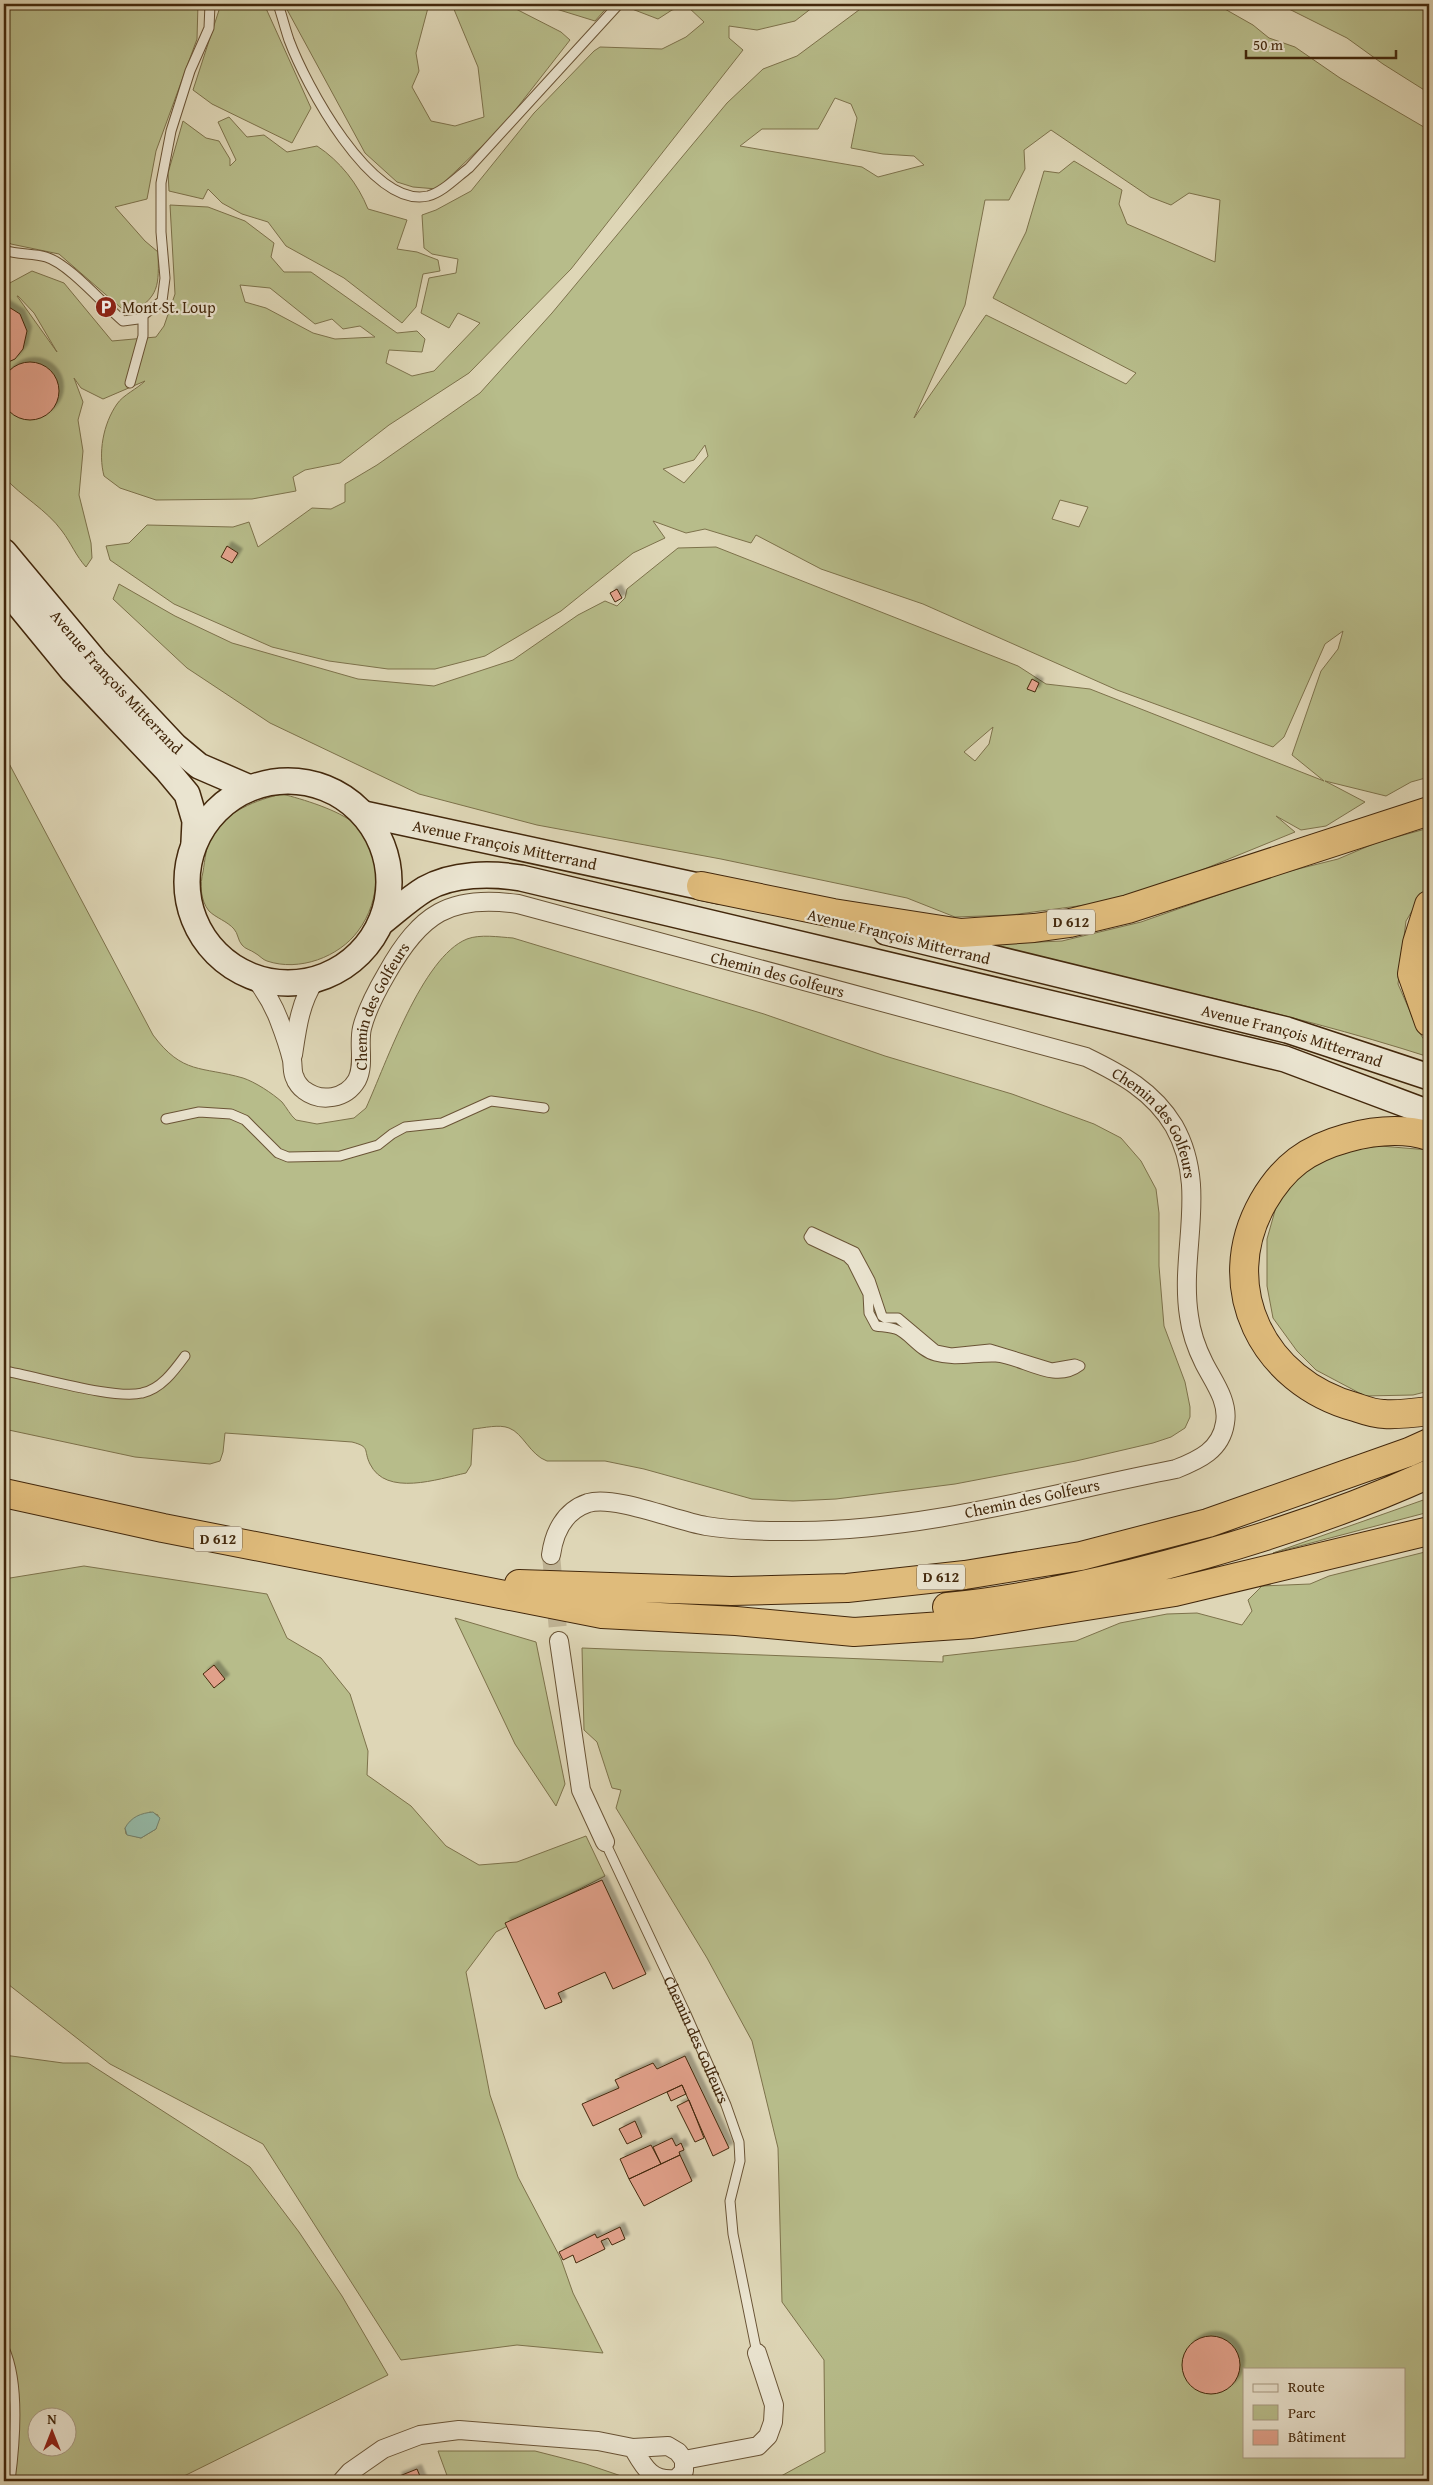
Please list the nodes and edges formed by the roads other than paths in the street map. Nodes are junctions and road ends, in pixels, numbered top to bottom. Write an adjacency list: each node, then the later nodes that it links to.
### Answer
1 (210, 4): 5 (lane)
2 (278, 4): 3 (lane)
3 (619, 4)
4 (4, 250): 5 (lane)
5 (143, 316): 6 (lane)
6 (130, 383)
7 (4, 552): 9 (main road, Avenue François Mitterrand)
8 (4, 587): 12 (main road, Avenue François Mitterrand)
9 (250, 788): 11 (main road); 12 (main road)
10 (1429, 811): 13 (highway, D 612)
11 (364, 814): 13 (main road, Avenue François Mitterrand); 15 (main road)
12 (194, 842): 16 (main road)
13 (701, 886): 20 (main road, Avenue François Mitterrand)
14 (1429, 905): 18 (highway)
15 (382, 922): 17 (main road); 22 (main road, Avenue François Mitterrand)
16 (254, 978): 17 (main road); 19 (street, Chemin des Golfeurs)
17 (315, 980): 19 (street, Chemin des Golfeurs)
18 (1429, 1022)
19 (292, 1060): 33 (street, Chemin des Golfeurs)
20 (1429, 1077)
21 (544, 1108): 23 (lane)
22 (1429, 1113)
23 (166, 1119)
24 (1429, 1136): 28 (highway)
25 (812, 1232): 25 (lane)
26 (185, 1356): 27 (lane)
27 (4, 1371)
28 (1429, 1411)
29 (1429, 1443): 34 (highway, D 612)
30 (1429, 1474): 35 (highway, D 612)
31 (4, 1493): 34 (highway, D 612)
32 (1429, 1531): 35 (highway, D 612)
33 (551, 1555)
34 (433, 1580): 35 (highway, D 612)
35 (736, 1622)
36 (559, 1641): 37 (street, Chemin des Golfeurs)
37 (604, 1842): 39 (lane, Chemin des Golfeurs)
38 (4, 2348): 42 (lane)
39 (757, 2353): 41 (street, Chemin des Golfeurs)
40 (633, 2448): 41 (street); 41 (street); 43 (street)
41 (684, 2460)
42 (10, 2481)
43 (342, 2481)

